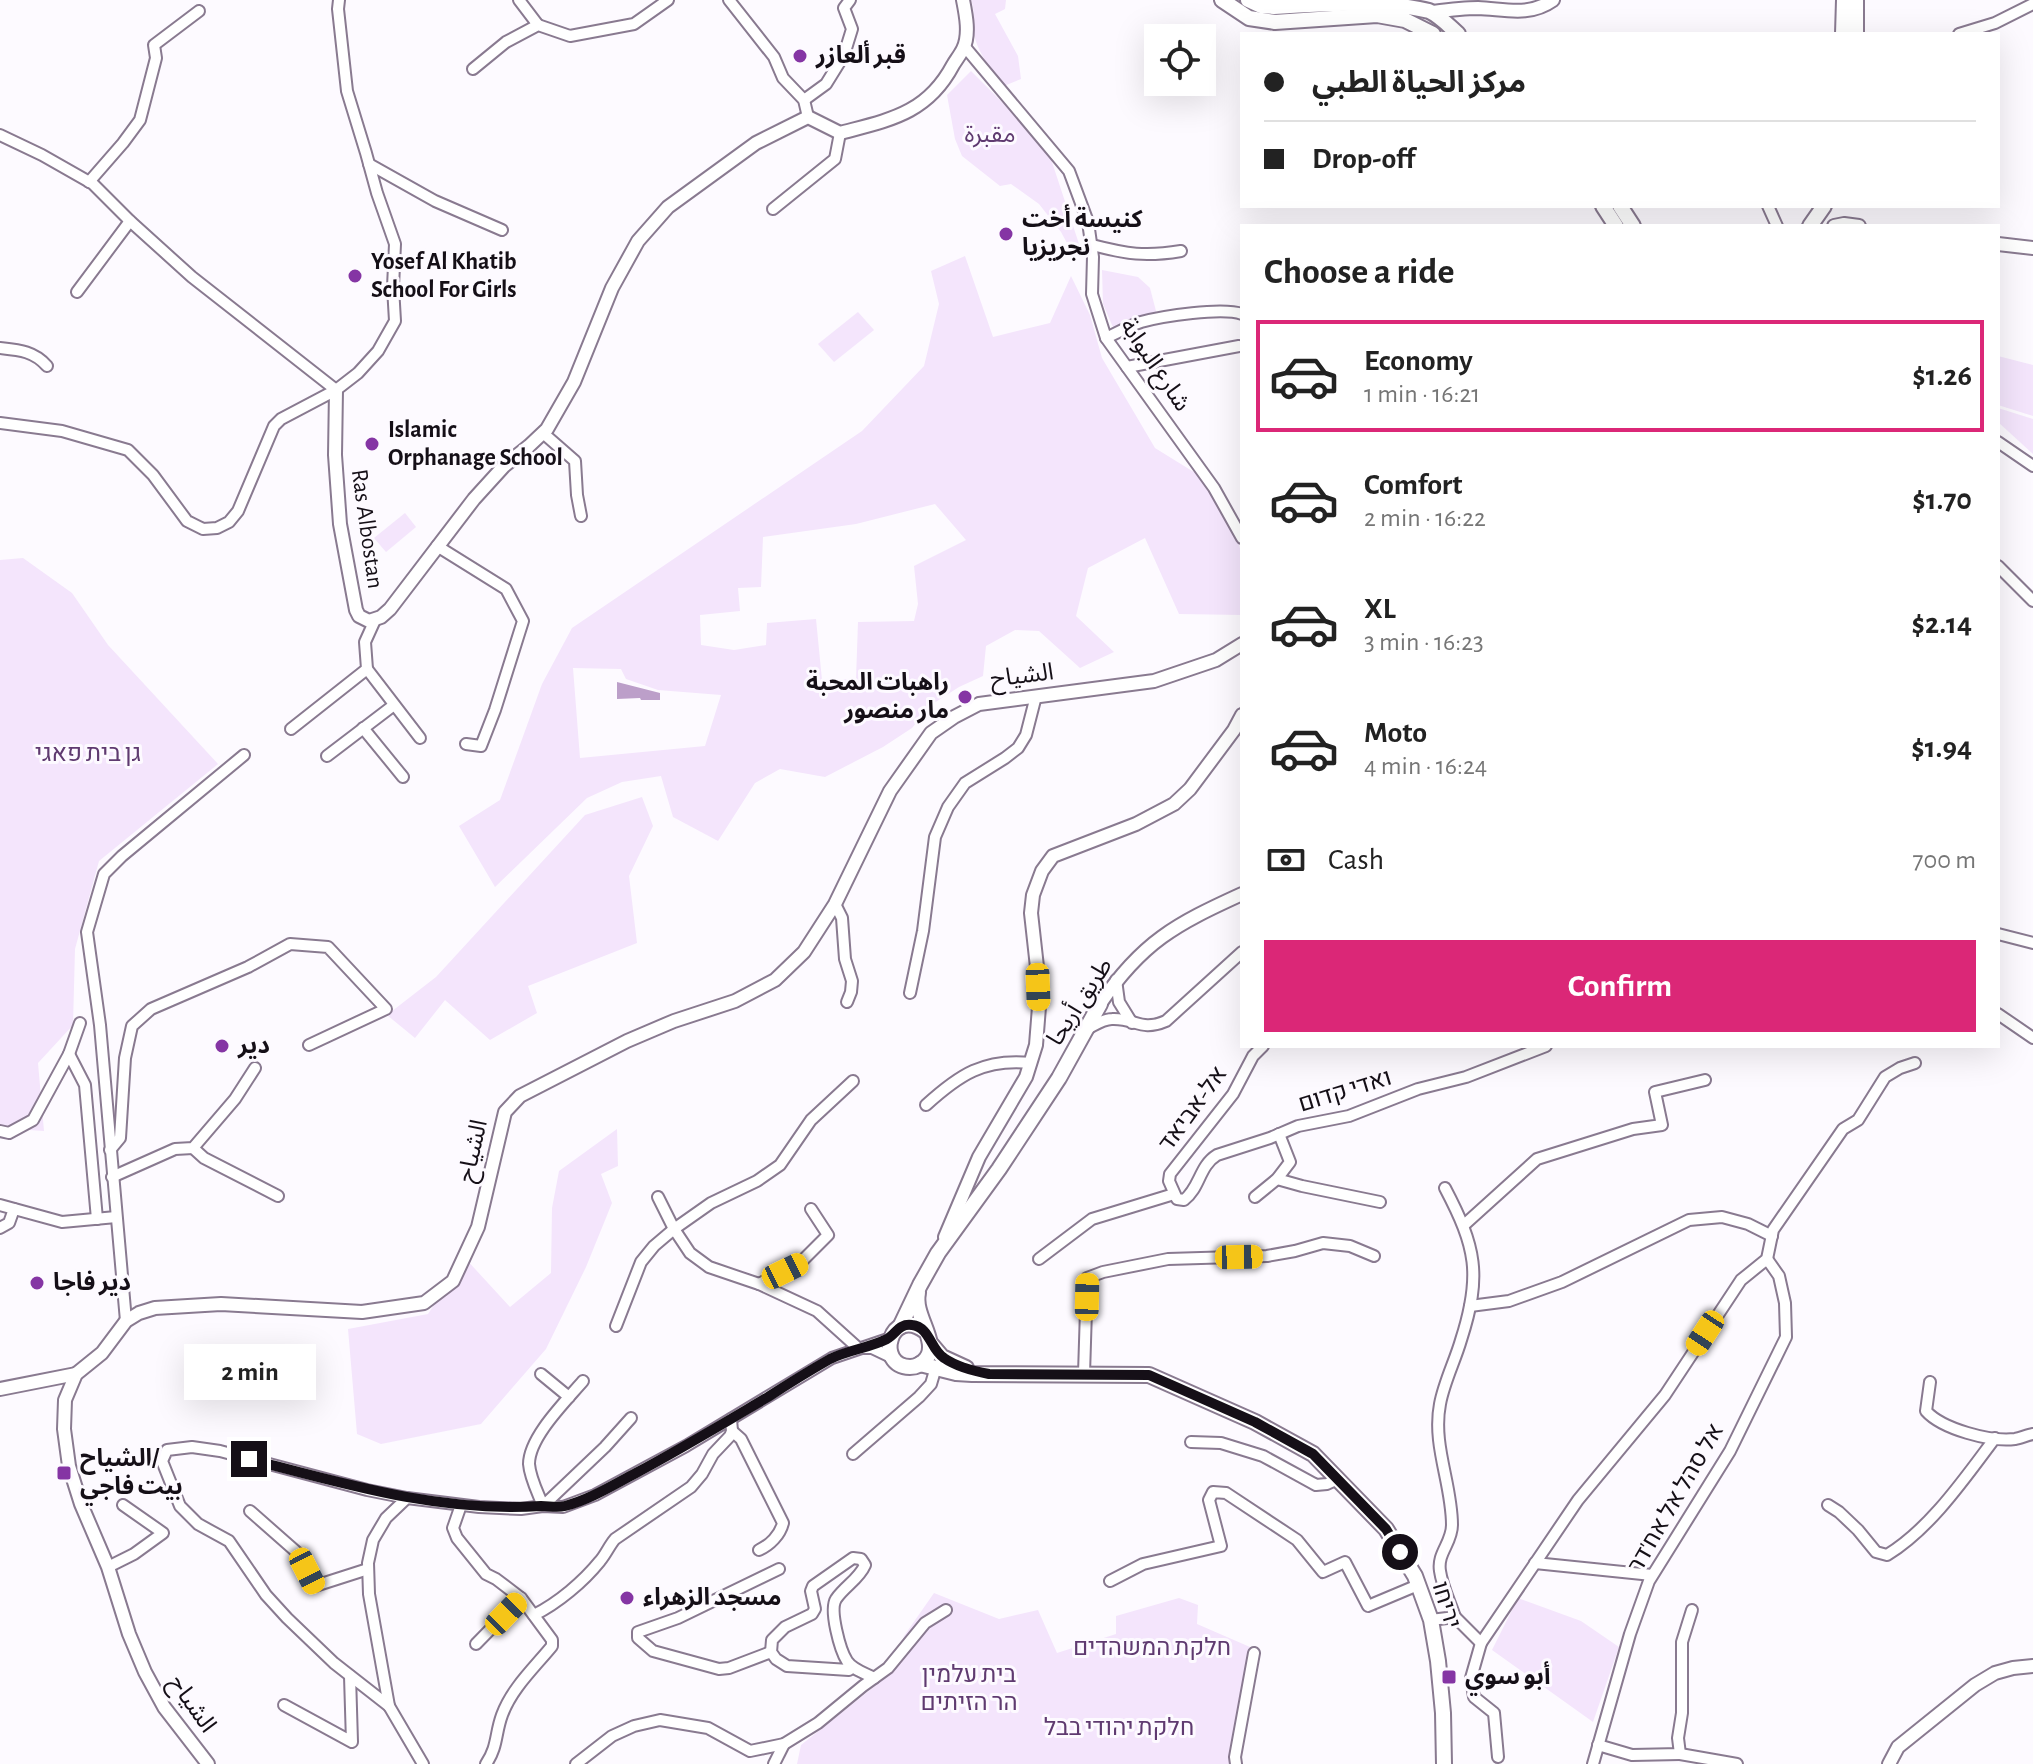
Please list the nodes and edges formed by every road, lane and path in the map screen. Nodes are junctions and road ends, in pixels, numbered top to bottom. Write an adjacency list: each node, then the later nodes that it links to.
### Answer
1 (339, 0): 29 (street)
2 (519, 0): 17 (street)
3 (668, 0): 17 (street)
4 (729, 0): 25 (street)
5 (850, 0): 25 (street)
6 (963, 0): 23 (street)
7 (1222, 0): 18 (main road)
8 (1248, 0): 13 (main road)
9 (1553, 0): 16 (street)
10 (1844, 0): 20 (main road)
11 (1850, 0): 12 (street)
12 (1857, 0): 21 (main road)
13 (1404, 2): 16 (main road)
14 (2033, 4): 22 (street)
15 (199, 11): 30 (street)
16 (1433, 12): 19 (main road)
17 (538, 25): 24 (street)
18 (1429, 32)
19 (1455, 32)
20 (1843, 32)
21 (1856, 32)
22 (1966, 32)
23 (965, 47): 27 (street); 35 (street, شارع البوابة)
24 (473, 69)
25 (804, 100): 26 (street)
26 (808, 117): 27 (street); 47 (street, Ras Albostan)
27 (840, 133): 31 (street)
28 (0, 135): 30 (street)
29 (369, 164): 33 (street); 45 (street)
30 (89, 182): 32 (street)
31 (773, 209)
32 (130, 221): 38 (street); 45 (street)
33 (502, 230)
34 (2000, 244): 36 (street)
35 (1092, 245): 37 (street); 40 (street, شارع البوابة)
36 (2033, 248)
37 (1181, 251)
38 (77, 292)
39 (1240, 313): 40 (street)
40 (1106, 338): 44 (street, شارع البوابة)
41 (1239, 346): 44 (street)
42 (0, 348): 43 (street)
43 (47, 366)
44 (1127, 367): 51 (street, شارع البوابة)
45 (336, 390): 46 (street); 55 (street, Ras Albostan)
46 (0, 423)
47 (543, 433): 50 (street); 52 (street, Ras Albostan)
48 (2000, 443): 49 (street)
49 (2033, 466)
50 (581, 516)
51 (1240, 534)
52 (437, 546): 55 (street, Ras Albostan); 64 (street)
53 (2000, 568): 54 (street)
54 (2033, 601)
55 (375, 620): 57 (street)
56 (1240, 645): 58 (street, الشياح)
57 (367, 669): 59 (street); 62 (street)
58 (1036, 696): 69 (street, الشياح); 74 (street)
59 (394, 705): 60 (street); 63 (street)
60 (363, 728): 66 (street); 67 (street)
61 (1238, 728): 86 (street)
62 (291, 729)
63 (420, 738)
64 (466, 744)
65 (244, 755): 95 (street)
66 (327, 756)
67 (403, 777)
68 (1240, 895): 73 (street, طريق أريحا)
69 (835, 904): 75 (street); 120 (street, الشياح)
70 (2000, 935): 71 (street)
71 (2033, 943)
72 (1240, 954): 79 (street)
73 (1116, 980): 76 (street, طريق أريحا); 79 (street)
74 (910, 993)
75 (847, 1002)
76 (1100, 1004): 80 (main road, طريق أريحا)
77 (2000, 1015): 81 (street)
78 (80, 1023): 85 (street)
79 (1132, 1023): 80 (street)
80 (1086, 1030): 113 (main road, طريق أريحا)
81 (2033, 1038)
82 (309, 1045): 95 (street)
83 (1261, 1048): 101 (street, אל-אביאד)
84 (1541, 1048): 93 (street, ואדי קדום)
85 (69, 1054): 92 (street); 108 (street)
86 (1031, 1063): 91 (street); 113 (street)
87 (1915, 1063): 112 (street)
88 (255, 1068): 94 (street)
89 (1705, 1080): 109 (street)
90 (853, 1081): 111 (street)
91 (926, 1105)
92 (0, 1131)
93 (1279, 1134): 97 (street); 101 (street, ואדי קדום)
94 (193, 1148): 96 (street); 99 (street)
95 (110, 1150): 96 (street)
96 (112, 1177): 107 (street)
97 (1277, 1179): 102 (street); 103 (street)
98 (1445, 1188): 109 (street)
99 (278, 1196)
100 (658, 1197): 111 (street)
101 (1175, 1197): 115 (street)
102 (1255, 1197)
103 (1380, 1202)
104 (0, 1205): 105 (street)
105 (14, 1209): 108 (street); 110 (street)
106 (811, 1209): 117 (street)
107 (116, 1217): 108 (street); 120 (street)
108 (97, 1219)
109 (1464, 1225): 119 (street)
110 (0, 1228)
111 (674, 1229): 117 (street); 121 (street)
112 (1772, 1236): 116 (street); 119 (street)
113 (938, 1253): 118 (main road)
114 (1374, 1256): 131 (street)
115 (1039, 1259)
116 (1767, 1259): 151 (street); 155 (street, אל סהל אל אח'דר)
117 (759, 1284): 124 (street)
118 (920, 1285): 122 (main road); 123 (main road)
119 (1470, 1306): 162 (street)
120 (126, 1321): 128 (street)
121 (616, 1326)
122 (895, 1332): 123 (main road); 124 (street); 125 (main road)
123 (928, 1338): 126 (main road); 130 (main road, יריחו)
124 (858, 1348): 125 (street); 137 (street)
125 (893, 1358): 126 (main road)
126 (920, 1364): 127 (main road, יריחו)
127 (936, 1367): 130 (main road, יריחו); 142 (street)
128 (76, 1374): 134 (street); 152 (street, الشياح)
129 (541, 1374): 135 (street)
130 (989, 1374): 131 (main road, יריחו)
131 (1084, 1374): 143 (main road, יריחו)
132 (583, 1381): 135 (street)
133 (1930, 1382): 140 (street)
134 (0, 1389)
135 (569, 1397): 148 (street)
136 (631, 1418): 148 (street)
137 (731, 1419): 138 (street); 148 (street)
138 (732, 1431): 150 (street); 161 (street)
139 (2033, 1434): 140 (street)
140 (1995, 1438): 147 (street)
141 (1191, 1442): 143 (street)
142 (853, 1454)
143 (1338, 1479): 157 (main road, יריחו)
144 (407, 1498): 146 (street); 153 (street); 170 (street)
145 (123, 1505): 152 (street)
146 (461, 1505): 148 (street); 158 (street)
147 (1828, 1505)
148 (543, 1506)
149 (250, 1511): 153 (street)
150 (759, 1550)
151 (1535, 1563): 155 (street); 164 (street)
152 (108, 1567): 178 (street, الشياح)
153 (368, 1569): 173 (street)
154 (779, 1569): 166 (street)
155 (1652, 1575): 175 (street, אל סהל אל אח'דר)
156 (1110, 1581): 157 (street)
157 (1418, 1585): 163 (main road, יריחו)
158 (521, 1598): 161 (street); 165 (street)
159 (946, 1610): 171 (street)
160 (1692, 1610): 176 (street)
161 (534, 1615): 180 (street)
162 (1455, 1617): 163 (street); 164 (street)
163 (1431, 1620): 184 (main road, יריחו)
164 (1481, 1643): 177 (street)
165 (476, 1644)
166 (771, 1652): 169 (street); 169 (street)
167 (1254, 1653): 183 (street)
168 (2033, 1666): 188 (street)
169 (853, 1667): 171 (street)
170 (350, 1676): 172 (street); 173 (street)
171 (874, 1678): 174 (street)
172 (284, 1705)
173 (389, 1706): 179 (street)
174 (784, 1744): 181 (street); 182 (street)
175 (1598, 1745): 176 (street); 185 (street, אל סהל אל אח'דר)
176 (1680, 1754): 186 (street); 187 (street)
177 (1498, 1757)
178 (208, 1764)
179 (423, 1764)
180 (486, 1764)
181 (576, 1764)
182 (774, 1764)
183 (1236, 1764)
184 (1444, 1764)
185 (1593, 1764)
186 (1687, 1764)
187 (1737, 1764)
188 (1889, 1764)

